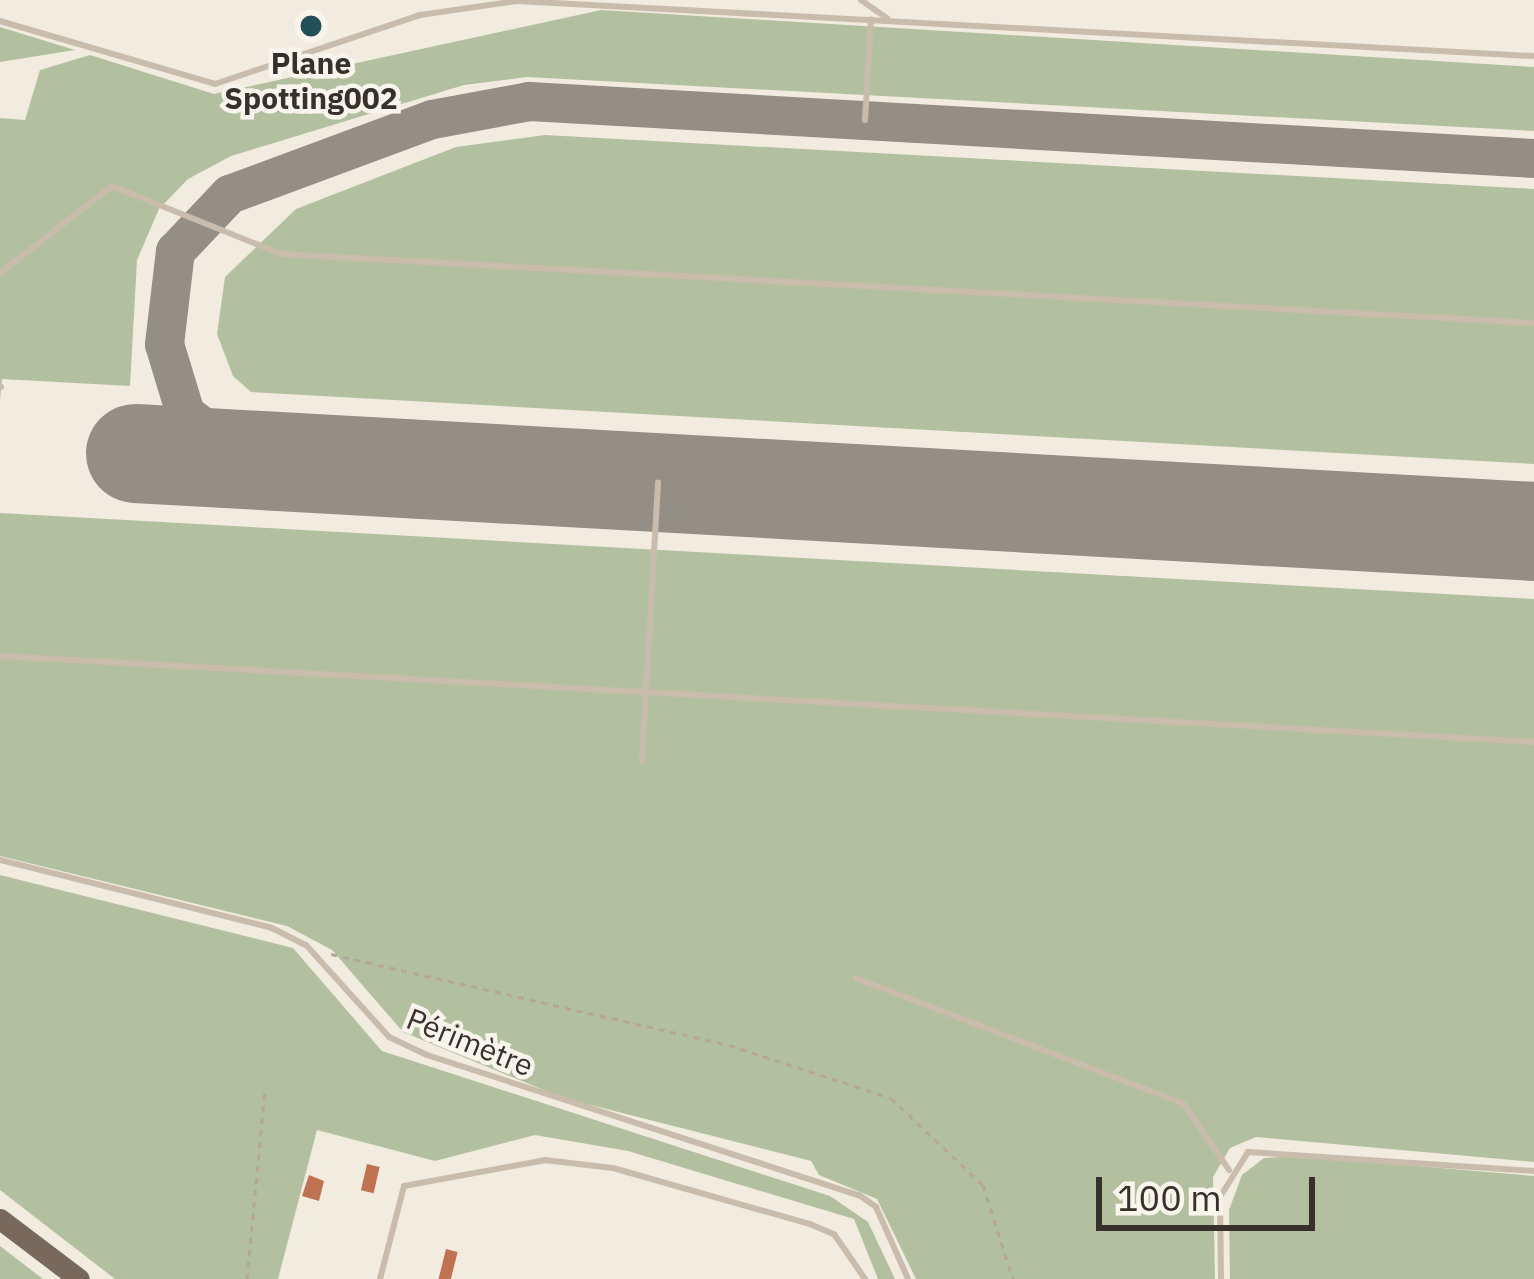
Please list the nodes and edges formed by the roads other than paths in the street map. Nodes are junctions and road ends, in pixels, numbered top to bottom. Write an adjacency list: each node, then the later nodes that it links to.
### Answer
1 (861, 0): 6 (lane)
2 (501, 1): 3 (lane); 7 (lane)
3 (570, 1): 4 (lane)
4 (603, 2): 5 (lane)
5 (871, 19): 6 (lane); 9 (lane)
6 (889, 20): 8 (lane)
7 (0, 21)
8 (1534, 56)
9 (866, 120)
10 (0, 273): 11 (lane)
11 (1534, 323)
12 (658, 482): 14 (lane)
13 (0, 656): 14 (lane)
14 (646, 690): 15 (lane); 16 (lane)
15 (1534, 742)
16 (642, 761)
17 (0, 860): 25 (lane, Périmètre)
18 (856, 978): 19 (lane)
19 (1229, 1170): 20 (lane); 26 (lane)
20 (1534, 1172)
21 (0, 1219): 22 (main road)
22 (79, 1279)
23 (380, 1279): 24 (lane)
24 (865, 1279)
25 (908, 1279)
26 (1222, 1279)

